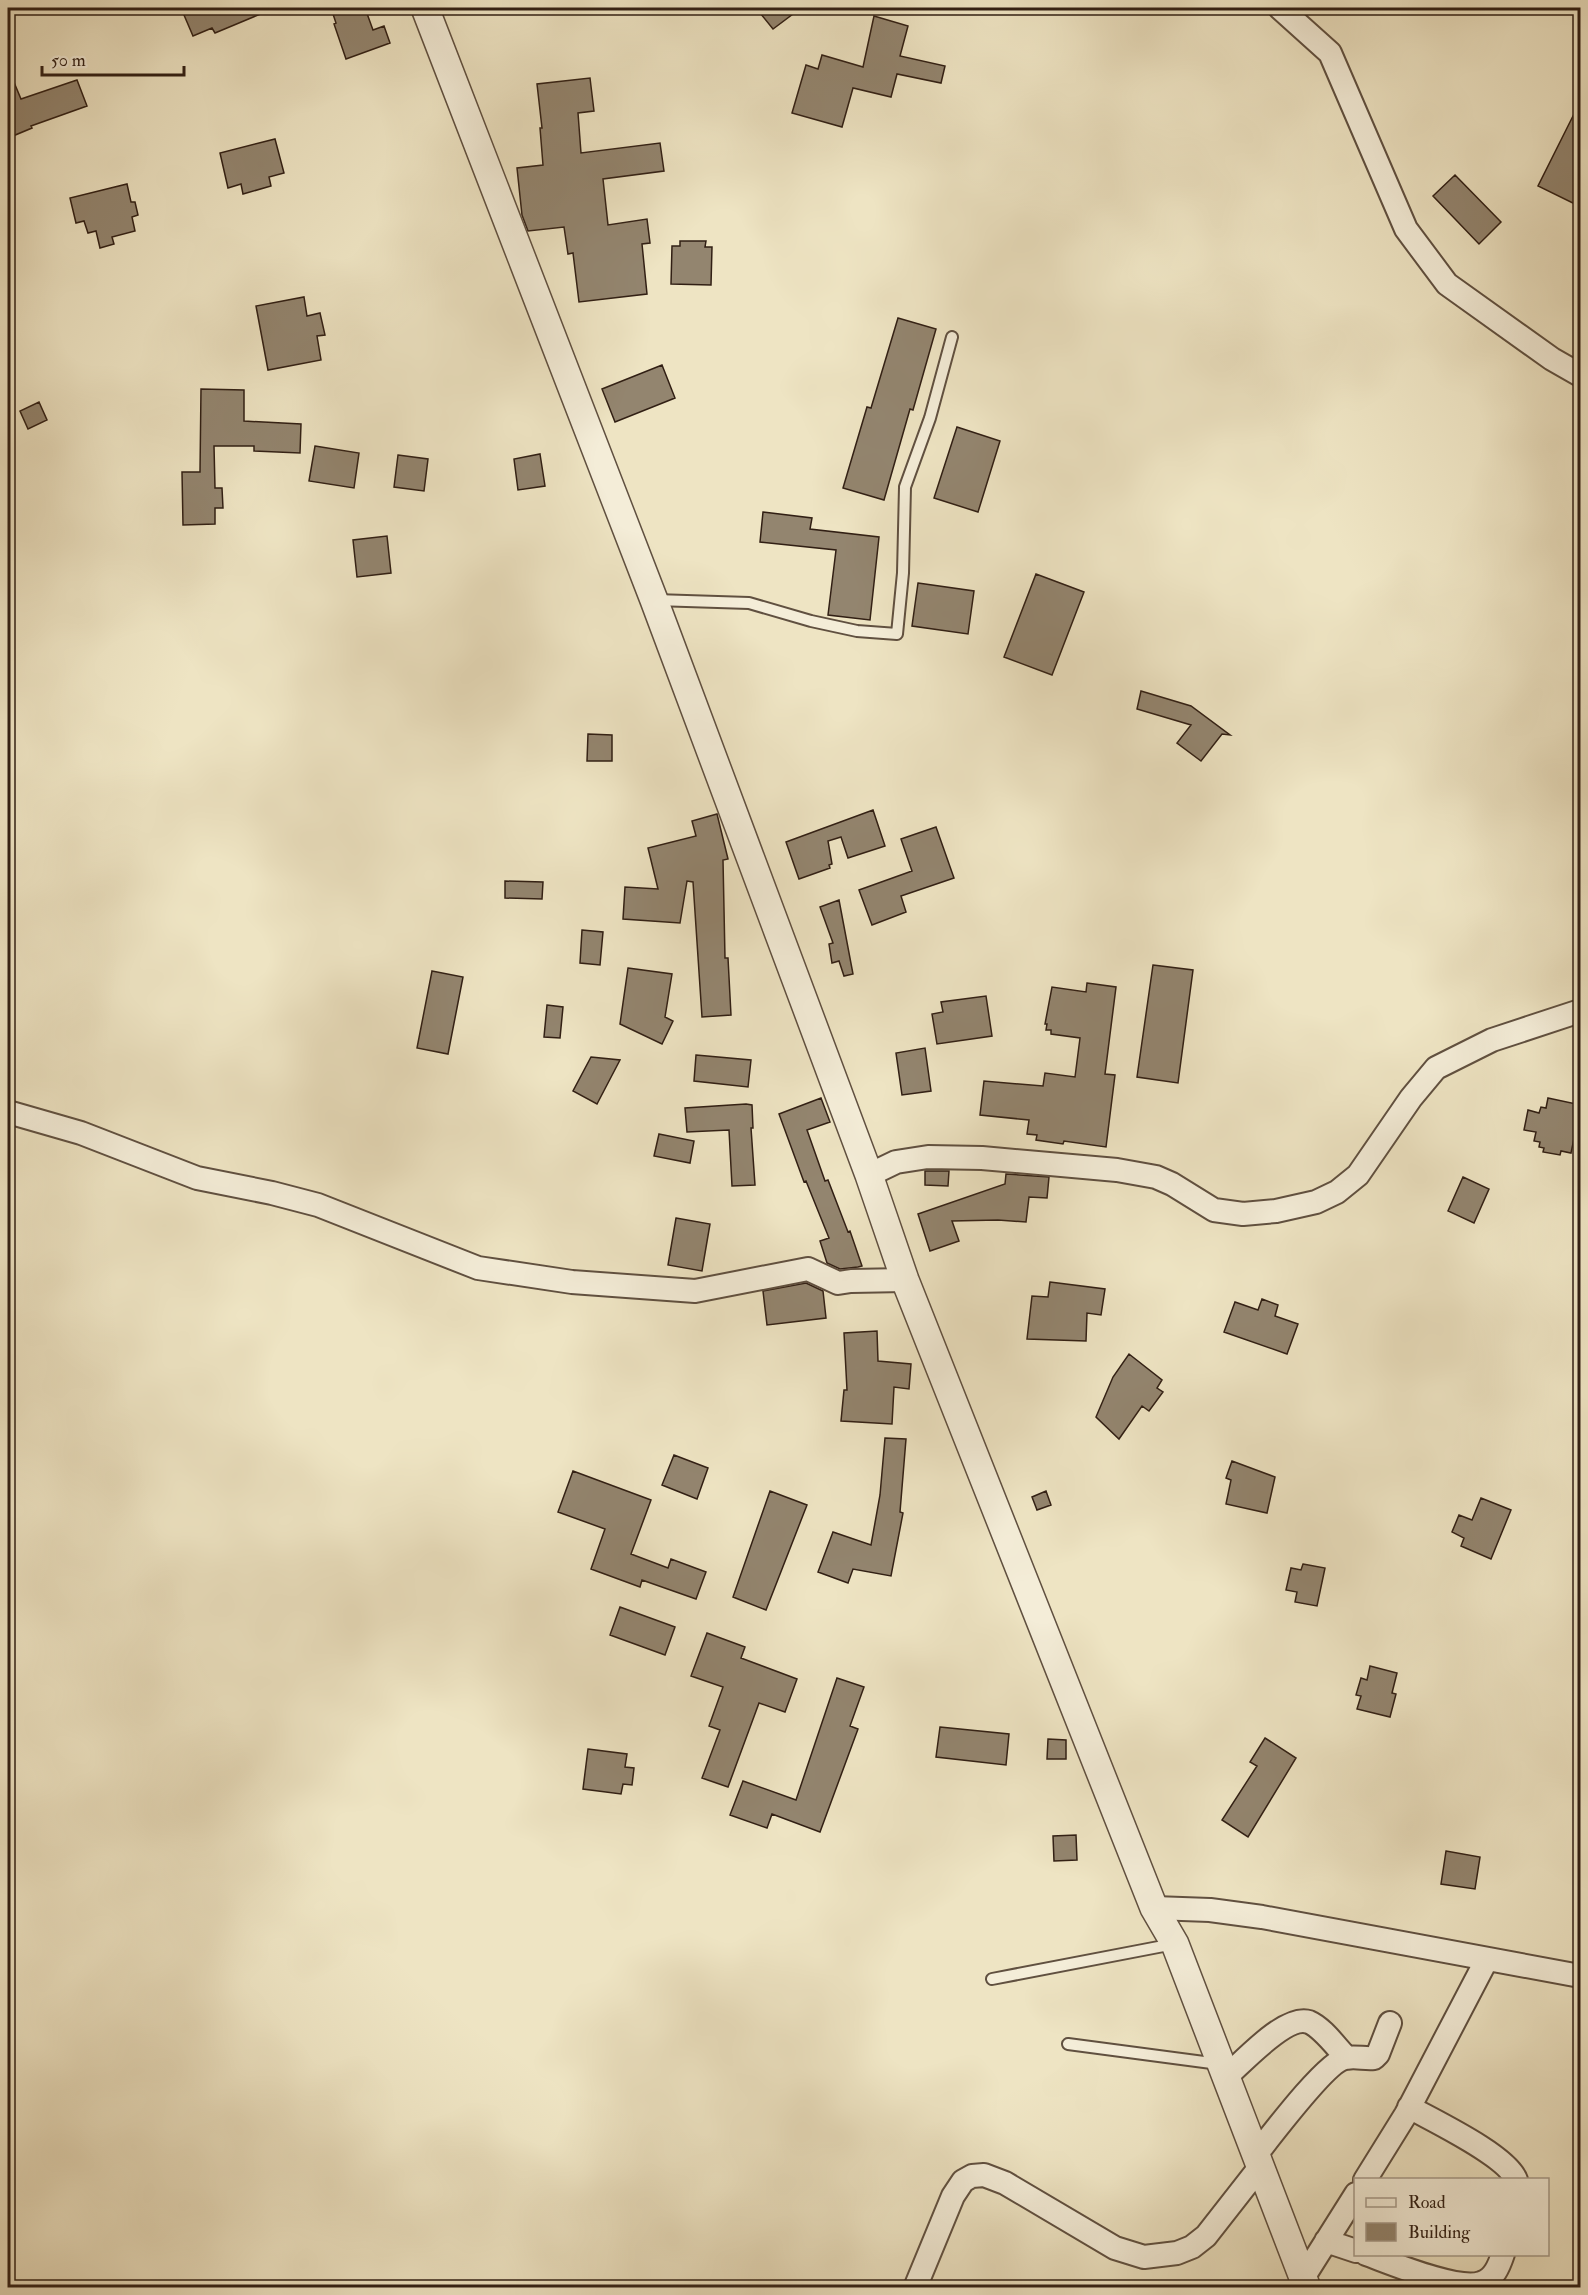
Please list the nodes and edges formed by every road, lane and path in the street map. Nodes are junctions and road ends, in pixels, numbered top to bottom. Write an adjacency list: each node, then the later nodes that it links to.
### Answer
1 (425, 8): 5 (street)
2 (1280, 8): 4 (street)
3 (952, 337): 5 (lane)
4 (1581, 375)
5 (654, 600): 8 (street)
6 (1581, 1011): 8 (street)
7 (8, 1112): 9 (street)
8 (869, 1175): 9 (street)
9 (904, 1280): 10 (street)
10 (1154, 1908): 11 (street); 12 (street)
11 (1175, 1944): 14 (lane); 18 (street)
12 (1487, 1959): 13 (street); 19 (street)
13 (1581, 1976)
14 (992, 1979)
15 (1390, 2023): 17 (street)
16 (1068, 2044): 18 (lane)
17 (1346, 2058): 18 (street); 20 (street)
18 (1223, 2071): 20 (street)
19 (1409, 2107): 21 (street); 22 (street)
20 (1258, 2161): 28 (street); 29 (street)
21 (1366, 2178)
22 (1515, 2178)
23 (1354, 2197): 24 (street)
24 (1326, 2241): 25 (street); 28 (street)
25 (1354, 2250)
26 (1371, 2256): 27 (street)
27 (1502, 2256)
28 (1305, 2283)
29 (915, 2288)

